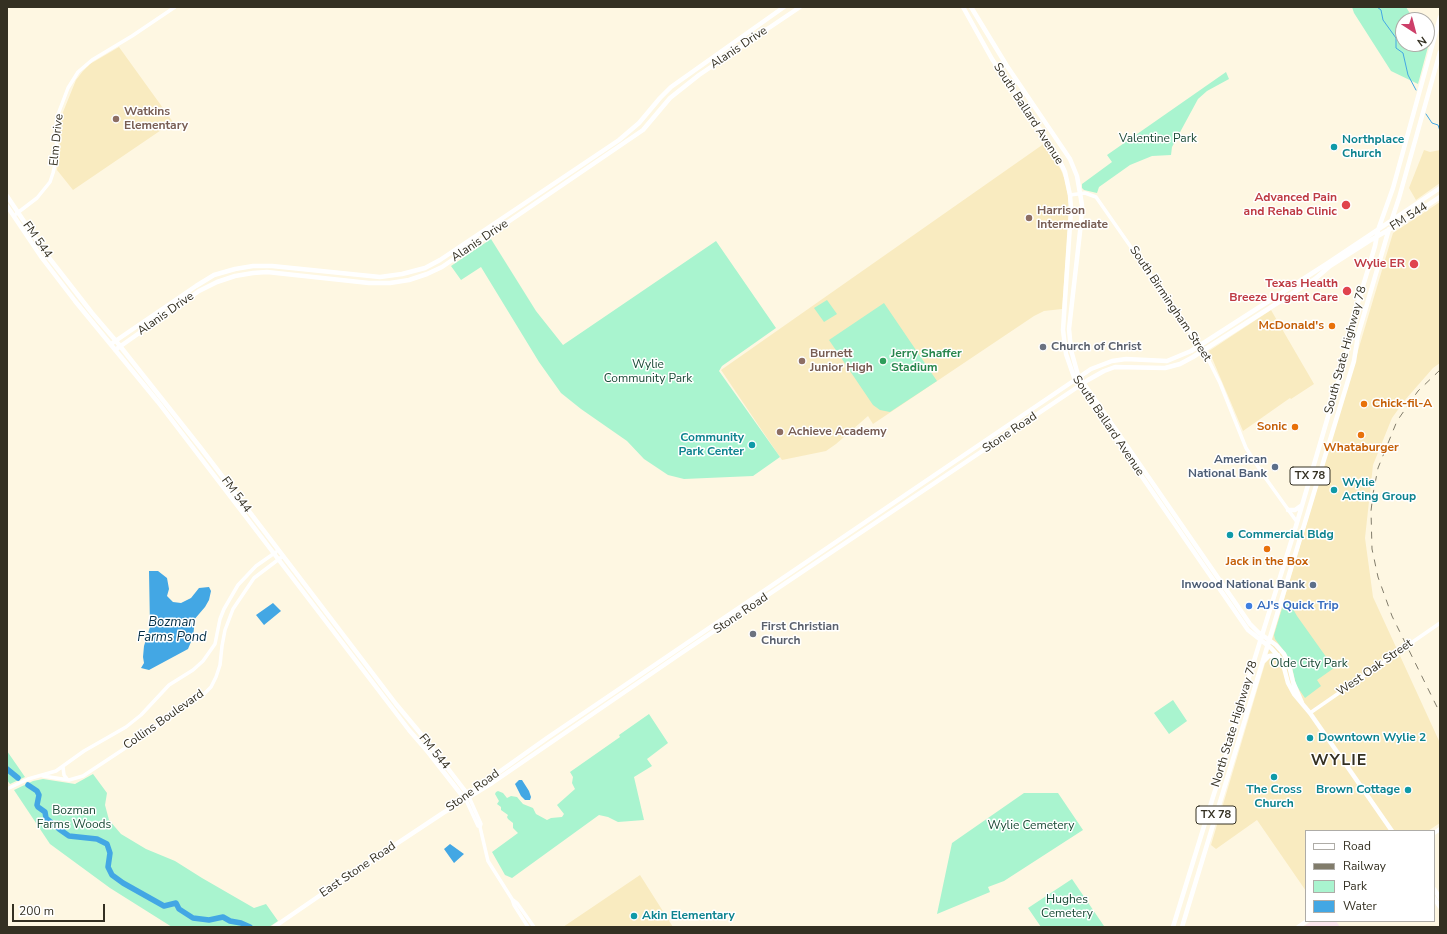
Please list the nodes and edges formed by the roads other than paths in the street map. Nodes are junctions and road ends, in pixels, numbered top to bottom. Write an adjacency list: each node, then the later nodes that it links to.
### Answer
1 (175, 7): 18 (street, Elm Drive)
2 (784, 7): 27 (main road, Alanis Drive)
3 (800, 7): 29 (main road, Alanis Drive)
4 (963, 7): 12 (main road, South Ballard Avenue)
5 (971, 7): 11 (main road, South Ballard Avenue)
6 (1440, 18): 8 (main road, South State Highway 78 / TX 78)
7 (1440, 52): 9 (main road, South State Highway 78 / TX 78)
8 (1403, 149): 9 (main road); 20 (main road, South State Highway 78 / TX 78)
9 (1412, 150): 16 (main road, South State Highway 78 / TX 78)
10 (1440, 188): 17 (main road, FM 544 / FM 544)
11 (1080, 194): 12 (street, South Birmingham Street); 30 (street, South Birmingham Street); 33 (main road, South Ballard Avenue)
12 (1070, 195): 33 (main road, South Ballard Avenue)
13 (7, 196): 18 (main road, FM 544)
14 (1440, 197): 21 (main road, FM 544 / FM 544)
15 (7, 206): 18 (main road, FM 544)
16 (1396, 207): 17 (main road); 19 (main road, South State Highway 78 / TX 78)
17 (1408, 210): 19 (main road, FM 544 / FM 544)
18 (16, 214): 27 (main road, FM 544); 28 (main road, FM 544)
19 (1391, 221): 20 (main road, FM 544 / FM 544); 21 (main road, South State Highway 78 / TX 78)
20 (1378, 230): 22 (main road, South State Highway 78 / TX 78); 30 (main road, FM 544)
21 (1389, 230): 22 (main road, FM 544 / FM 544); 26 (main road, South State Highway 78 / TX 78)
22 (1377, 237): 23 (main road, FM 544); 24 (main road, South State Highway 78 / TX 78)
23 (1369, 241): 24 (main road); 32 (main road, FM 544)
24 (1375, 246): 25 (main road, South State Highway 78 / TX 78)
25 (1354, 316): 26 (main road); 36 (main road, South State Highway 78 / TX 78)
26 (1363, 319): 49 (main road, South State Highway 78 / TX 78)
27 (116, 341): 28 (main road, Alanis Drive); 29 (main road, FM 544)
28 (111, 344): 31 (main road, FM 544)
29 (120, 346): 31 (main road, Alanis Drive); 39 (main road, FM 544)
30 (1200, 346): 32 (street, South Birmingham Street); 33 (main road, Stone Road)
31 (115, 350): 40 (main road, FM 544)
32 (1204, 351): 34 (main road, Stone Road); 37 (street, South Birmingham Street)
33 (1077, 379): 34 (main road, South Ballard Avenue); 53 (main road, Stone Road)
34 (1081, 385): 35 (main road, South Ballard Avenue); 55 (main road, Stone Road)
35 (1141, 471): 47 (main road, South Ballard Avenue); 48 (main road, South Ballard Avenue)
36 (1302, 506): 37 (main road); 38 (main road, South State Highway 78 / TX 78)
37 (1288, 510): 38 (street, South Birmingham Street)
38 (1297, 522): 45 (main road, South State Highway 78 / TX 78)
39 (278, 550): 40 (street, Collins Boulevard); 41 (main road, FM 544)
40 (273, 554): 42 (main road, FM 544); 43 (street, Collins Boulevard)
41 (283, 556): 42 (street, Collins Boulevard); 62 (main road, FM 544)
42 (277, 559): 44 (street, Collins Boulevard); 62 (main road, FM 544)
43 (231, 597): 44 (street); 57 (street, Collins Boulevard)
44 (237, 601): 60 (street, Collins Boulevard)
45 (1266, 621): 47 (main road); 48 (main road, South State Highway 78 / TX 78)
46 (1440, 623): 56 (street, West Oak Street)
47 (1252, 626): 48 (main road, South Ballard Avenue)
48 (1261, 637): 49 (main road, South Ballard Avenue); 50 (main road, South Ballard Avenue); 69 (main road, North State Highway 78 / TX 78)
49 (1269, 640): 50 (main road, North State Highway 78 / TX 78); 54 (main road, South Ballard Avenue)
50 (1268, 646): 51 (main road, South Ballard Avenue); 52 (main road, North State Highway 78 / TX 78)
51 (1278, 655): 52 (main road); 54 (main road, South Ballard Avenue)
52 (1264, 661): 70 (main road, North State Highway 78 / TX 78)
53 (598, 703): 55 (main road); 58 (main road, Stone Road)
54 (1302, 703): 56 (main road, South Ballard Avenue)
55 (602, 708): 58 (main road, Stone Road)
56 (1310, 713): 64 (main road, South Ballard Avenue)
57 (63, 767): 59 (street, Collins Boulevard); 60 (street)
58 (504, 771): 62 (main road, Stone Road)
59 (42, 776): 60 (street, Collins Boulevard); 61 (street, Collins Boulevard)
60 (69, 780)
61 (7, 789)
62 (466, 797): 63 (main road, Stone Road); 65 (street)
63 (443, 813): 66 (main road, East Stone Road)
64 (1391, 830)
65 (512, 899): 67 (street); 68 (street)
66 (274, 927)
67 (528, 927)
68 (534, 927)
69 (1173, 927)
70 (1182, 927)

